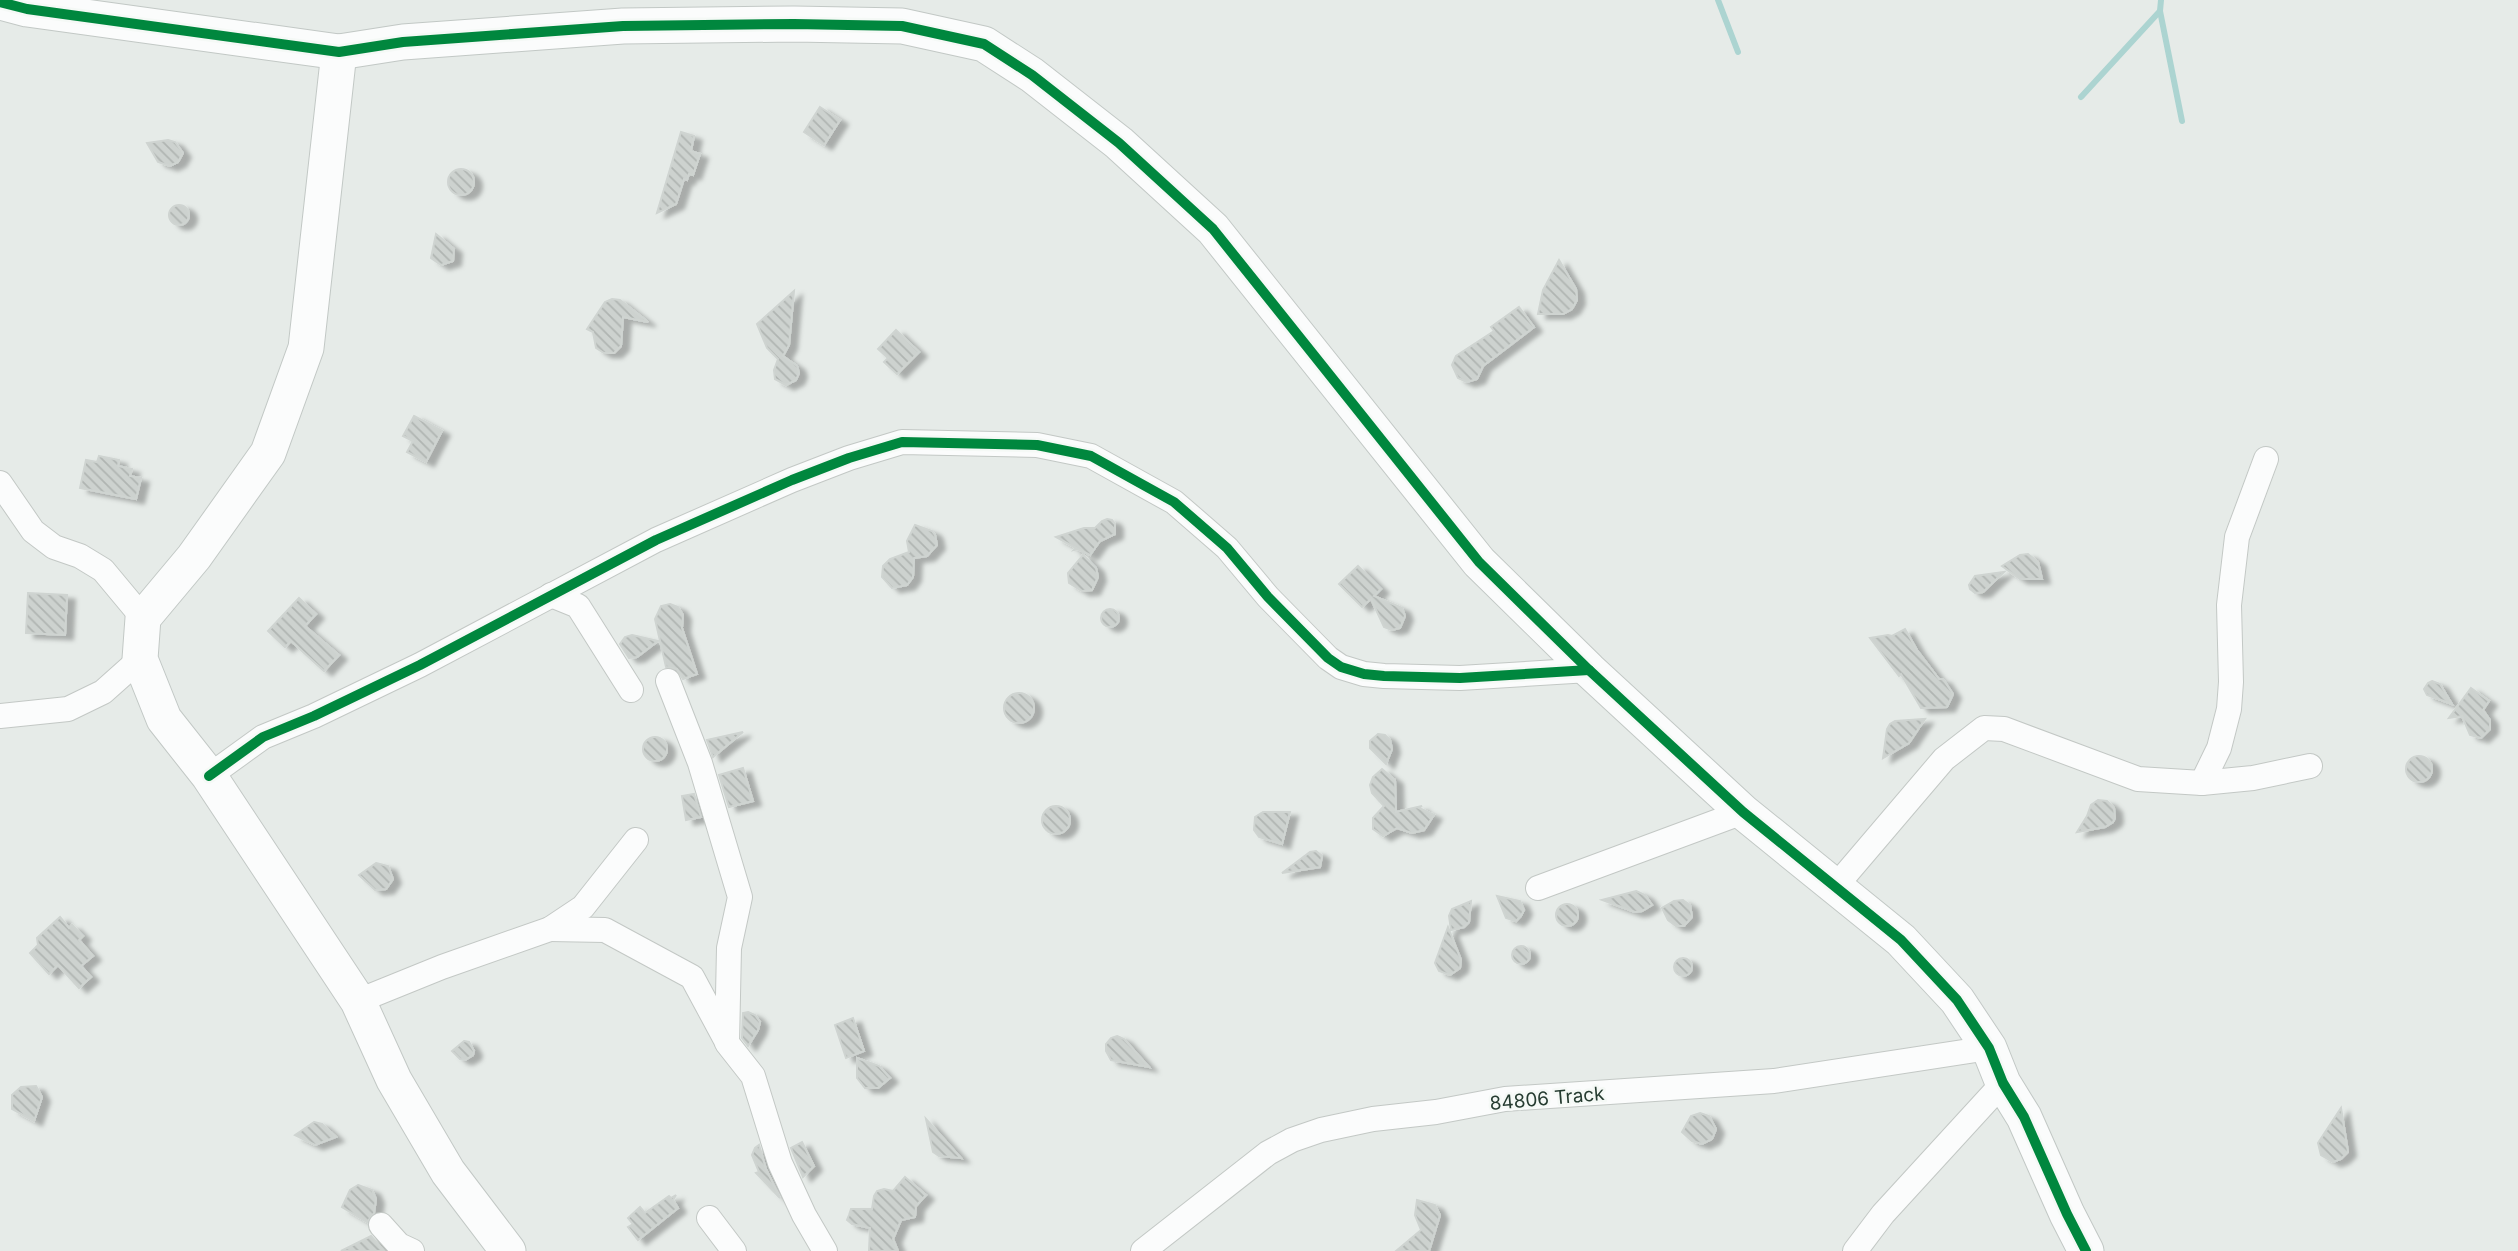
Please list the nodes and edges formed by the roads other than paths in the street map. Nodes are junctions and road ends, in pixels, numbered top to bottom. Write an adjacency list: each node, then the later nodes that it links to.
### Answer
1 (0, 2): 2 (street)
2 (339, 52): 6 (street); 8 (street)
3 (2266, 459): 14 (street)
4 (0, 483): 6 (street)
5 (551, 596): 8 (street); 10 (street); 13 (street)
6 (143, 618): 7 (street)
7 (140, 659): 11 (street); 13 (street)
8 (1589, 670): 15 (street)
9 (668, 681): 21 (street)
10 (631, 690)
11 (0, 716)
12 (2310, 766): 14 (street)
13 (209, 776): 20 (street)
14 (2202, 783): 17 (street)
15 (1743, 812): 17 (street); 18 (street)
16 (635, 840): 19 (street)
17 (1835, 887): 22 (street)
18 (1538, 888)
19 (550, 929): 20 (street); 21 (street)
20 (358, 1001): 27 (street)
21 (727, 1043): 29 (street)
22 (1989, 1048): 23 (street); 30 (street, 84806 Track)
23 (2003, 1083): 31 (street); 32 (street)
24 (709, 1218): 28 (street)
25 (381, 1225): 26 (street)
26 (412, 1251)
27 (508, 1251)
28 (734, 1251)
29 (825, 1251)
30 (1143, 1251)
31 (1855, 1251)
32 (2087, 1251)

